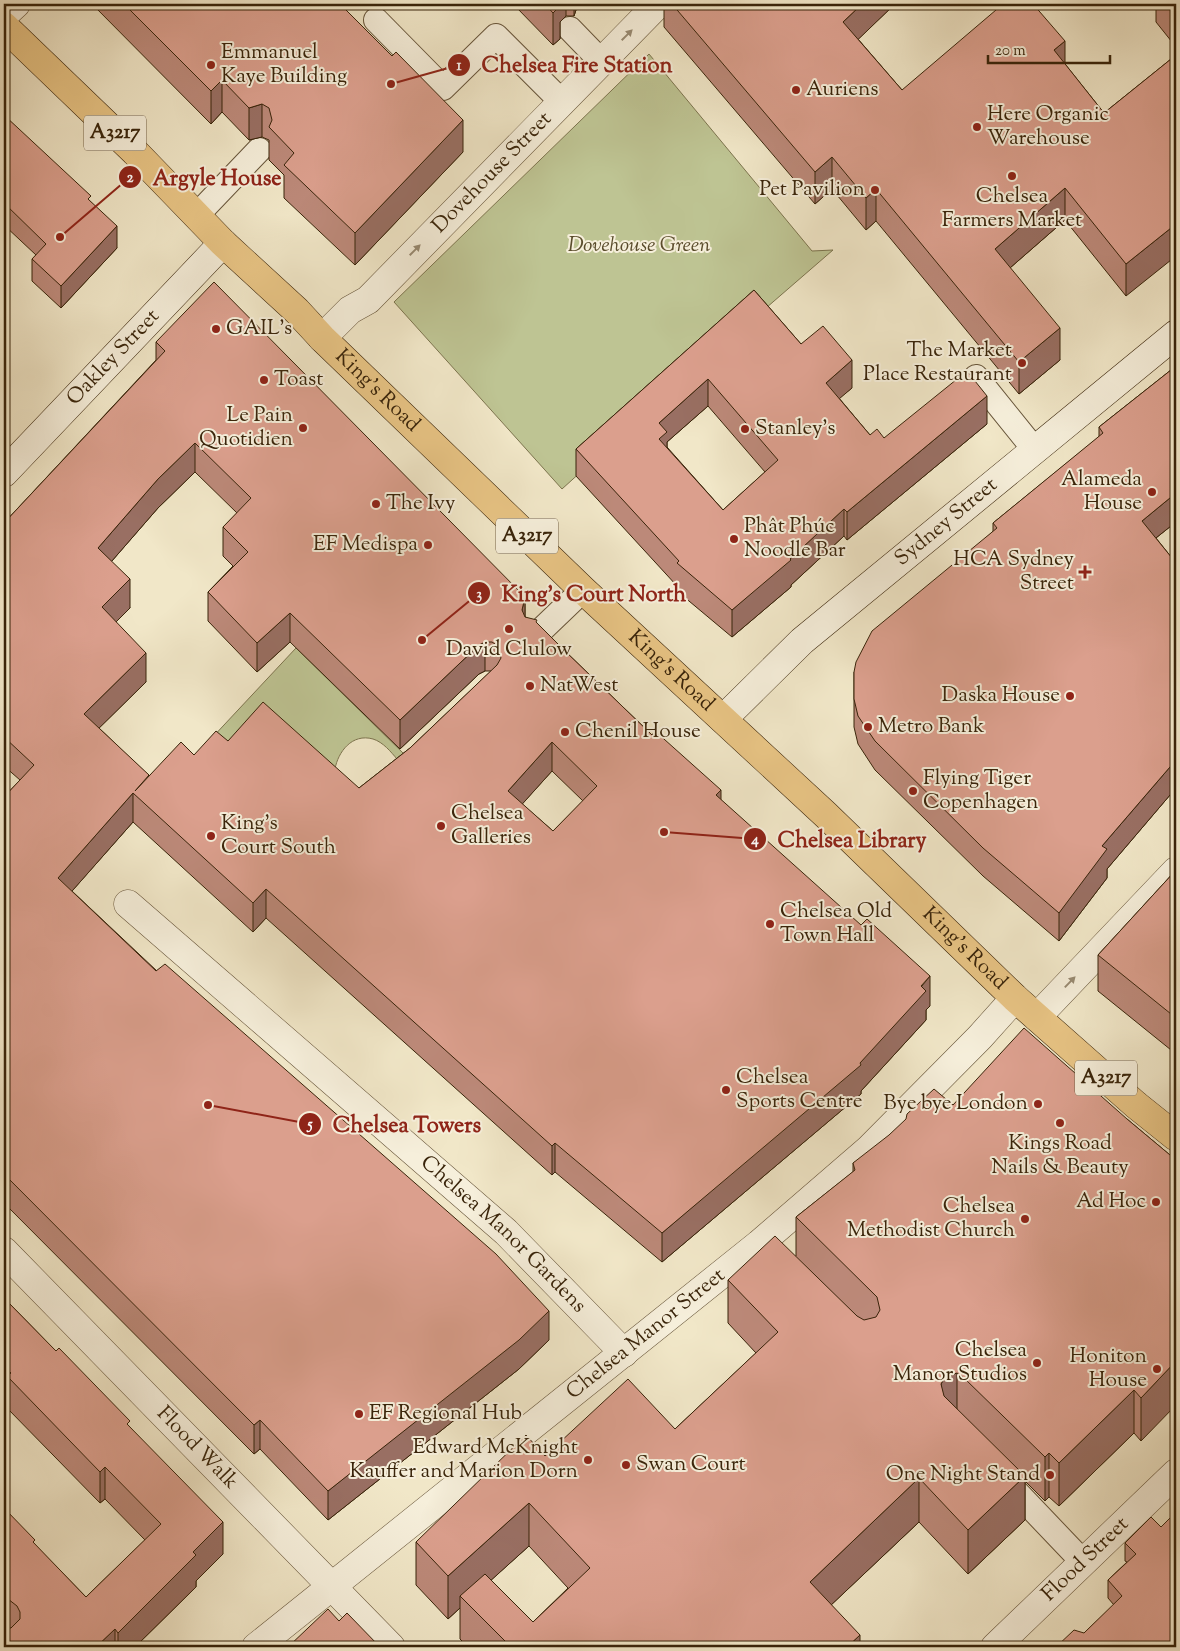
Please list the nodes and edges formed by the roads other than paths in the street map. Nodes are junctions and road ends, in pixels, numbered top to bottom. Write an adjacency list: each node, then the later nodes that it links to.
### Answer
1 (16, 4): 3 (street)
2 (658, 4): 7 (street, Dovehouse Street, one-way to 2)
3 (4, 15)
4 (376, 20): 8 (lane)
5 (4, 26): 10 (main road, King's Road / A3217)
6 (570, 29): 7 (lane)
7 (601, 61): 8 (street, Dovehouse Street)
8 (562, 102): 13 (street, Dovehouse Street, one-way to 8)
9 (259, 150): 10 (lane)
10 (196, 216): 11 (main road, King's Road / A3217)
11 (223, 243): 13 (main road, King's Road / A3217); 16 (street, Oakley Street)
12 (1176, 334): 15 (street, Sydney Street)
13 (322, 338): 17 (main road, King's Road / A3217)
14 (976, 377): 15 (lane)
15 (1034, 449): 19 (street, Sydney Street)
16 (4, 473)
17 (582, 590): 18 (lane); 19 (main road, King's Road / A3217)
18 (535, 636)
19 (723, 719): 22 (main road, King's Road / A3217)
20 (1176, 871): 23 (street, one-way to 20)
21 (128, 904): 26 (street, Chelsea Manor Gardens)
22 (1014, 998): 23 (main road, King's Road / A3217); 26 (street, Chelsea Manor Street)
23 (1037, 1017): 24 (main road, King's Road / A3217)
24 (1176, 1137)
25 (4, 1250): 30 (street, Flood Walk)
26 (624, 1353): 30 (street, Chelsea Manor Street)
27 (989, 1464): 29 (lane)
28 (1176, 1473): 29 (street, Flood Street)
29 (1083, 1562): 33 (street, Flood Street)
30 (332, 1587): 31 (street, Chelsea Manor Street); 32 (street, Flood Walk)
31 (256, 1647)
32 (391, 1647)
33 (996, 1647)

